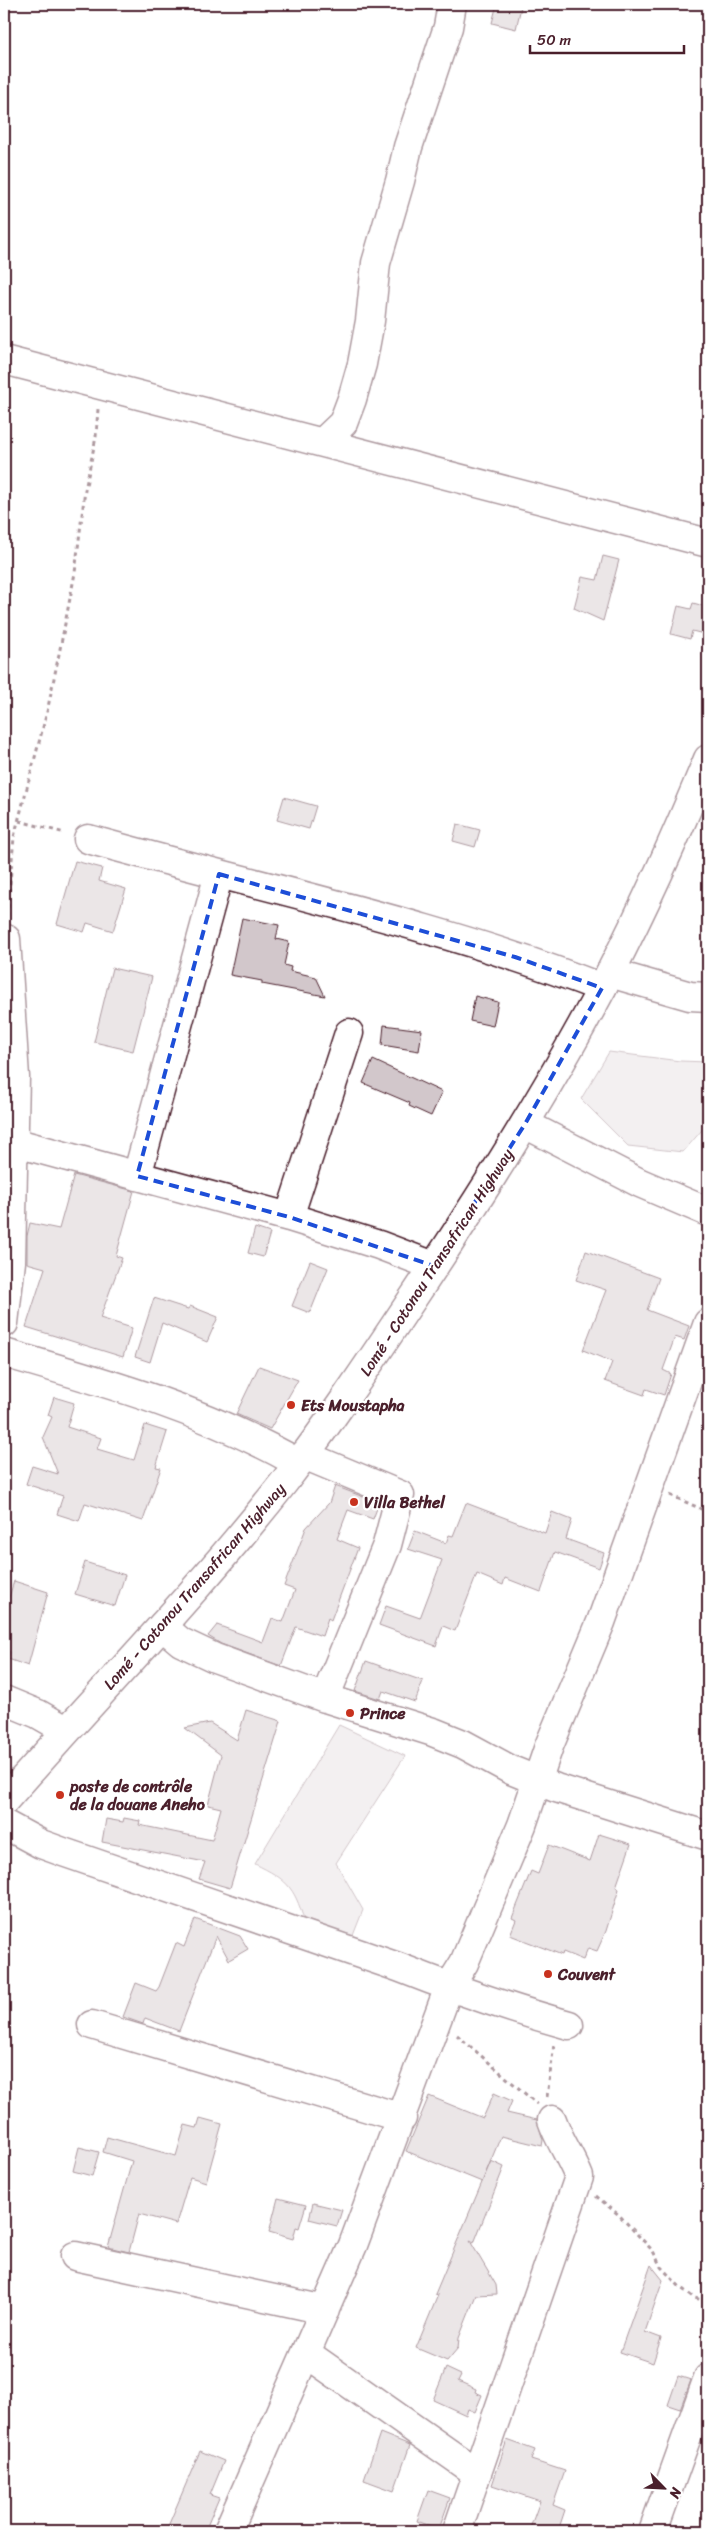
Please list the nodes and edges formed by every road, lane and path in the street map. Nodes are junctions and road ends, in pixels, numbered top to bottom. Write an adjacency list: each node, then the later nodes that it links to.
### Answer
1 (452, 4): 4 (main road)
2 (4, 360): 3 (main road)
3 (104, 387): 4 (main road); 7 (path)
4 (323, 442): 5 (main road)
5 (708, 542)
6 (708, 759): 11 (main road, Lomé - Cotonou Transafrican Highway)
7 (19, 821): 8 (path); 10 (path)
8 (88, 839): 9 (main road)
9 (219, 874): 11 (main road); 16 (main road)
10 (6, 939): 15 (main road)
11 (606, 981): 12 (main road); 14 (main road, Lomé - Cotonou Transafrican Highway)
12 (708, 997)
13 (348, 1033): 18 (main road)
14 (525, 1124): 17 (main road); 19 (main road, Lomé - Cotonou Transafrican Highway)
15 (13, 1142): 16 (main road); 20 (main road)
16 (136, 1176): 18 (main road)
17 (708, 1212)
18 (289, 1217): 19 (main road)
19 (434, 1266): 23 (main road, Lomé - Cotonou Transafrican Highway)
20 (4, 1323)
21 (708, 1323): 24 (main road)
22 (4, 1353): 23 (main road)
23 (301, 1459): 26 (main road, Lomé - Cotonou Transafrican Highway); 27 (main road)
24 (650, 1482): 25 (path); 30 (main road)
25 (708, 1512)
26 (162, 1626): 27 (main road); 29 (main road, Lomé - Cotonou Transafrican Highway)
27 (325, 1698): 30 (main road)
28 (4, 1700): 29 (main road)
29 (66, 1730): 31 (main road, Lomé - Cotonou Transafrican Highway)
30 (537, 1780): 33 (main road); 34 (main road)
31 (6, 1793)
32 (4, 1824): 34 (main road)
33 (708, 1836)
34 (449, 1987): 35 (main road); 36 (main road)
35 (436, 2021): 38 (main road); 39 (path)
36 (562, 2023): 39 (path)
37 (92, 2025): 38 (main road)
38 (402, 2118): 43 (main road)
39 (552, 2120): 40 (main road)
40 (579, 2177): 42 (path); 46 (main road)
41 (75, 2256): 43 (main road)
42 (708, 2301)
43 (325, 2310): 44 (main road)
44 (306, 2353): 46 (main road); 47 (main road)
45 (708, 2378): 49 (main road)
46 (477, 2473): 48 (main road)
47 (228, 2531)
48 (457, 2531)
49 (653, 2531)

